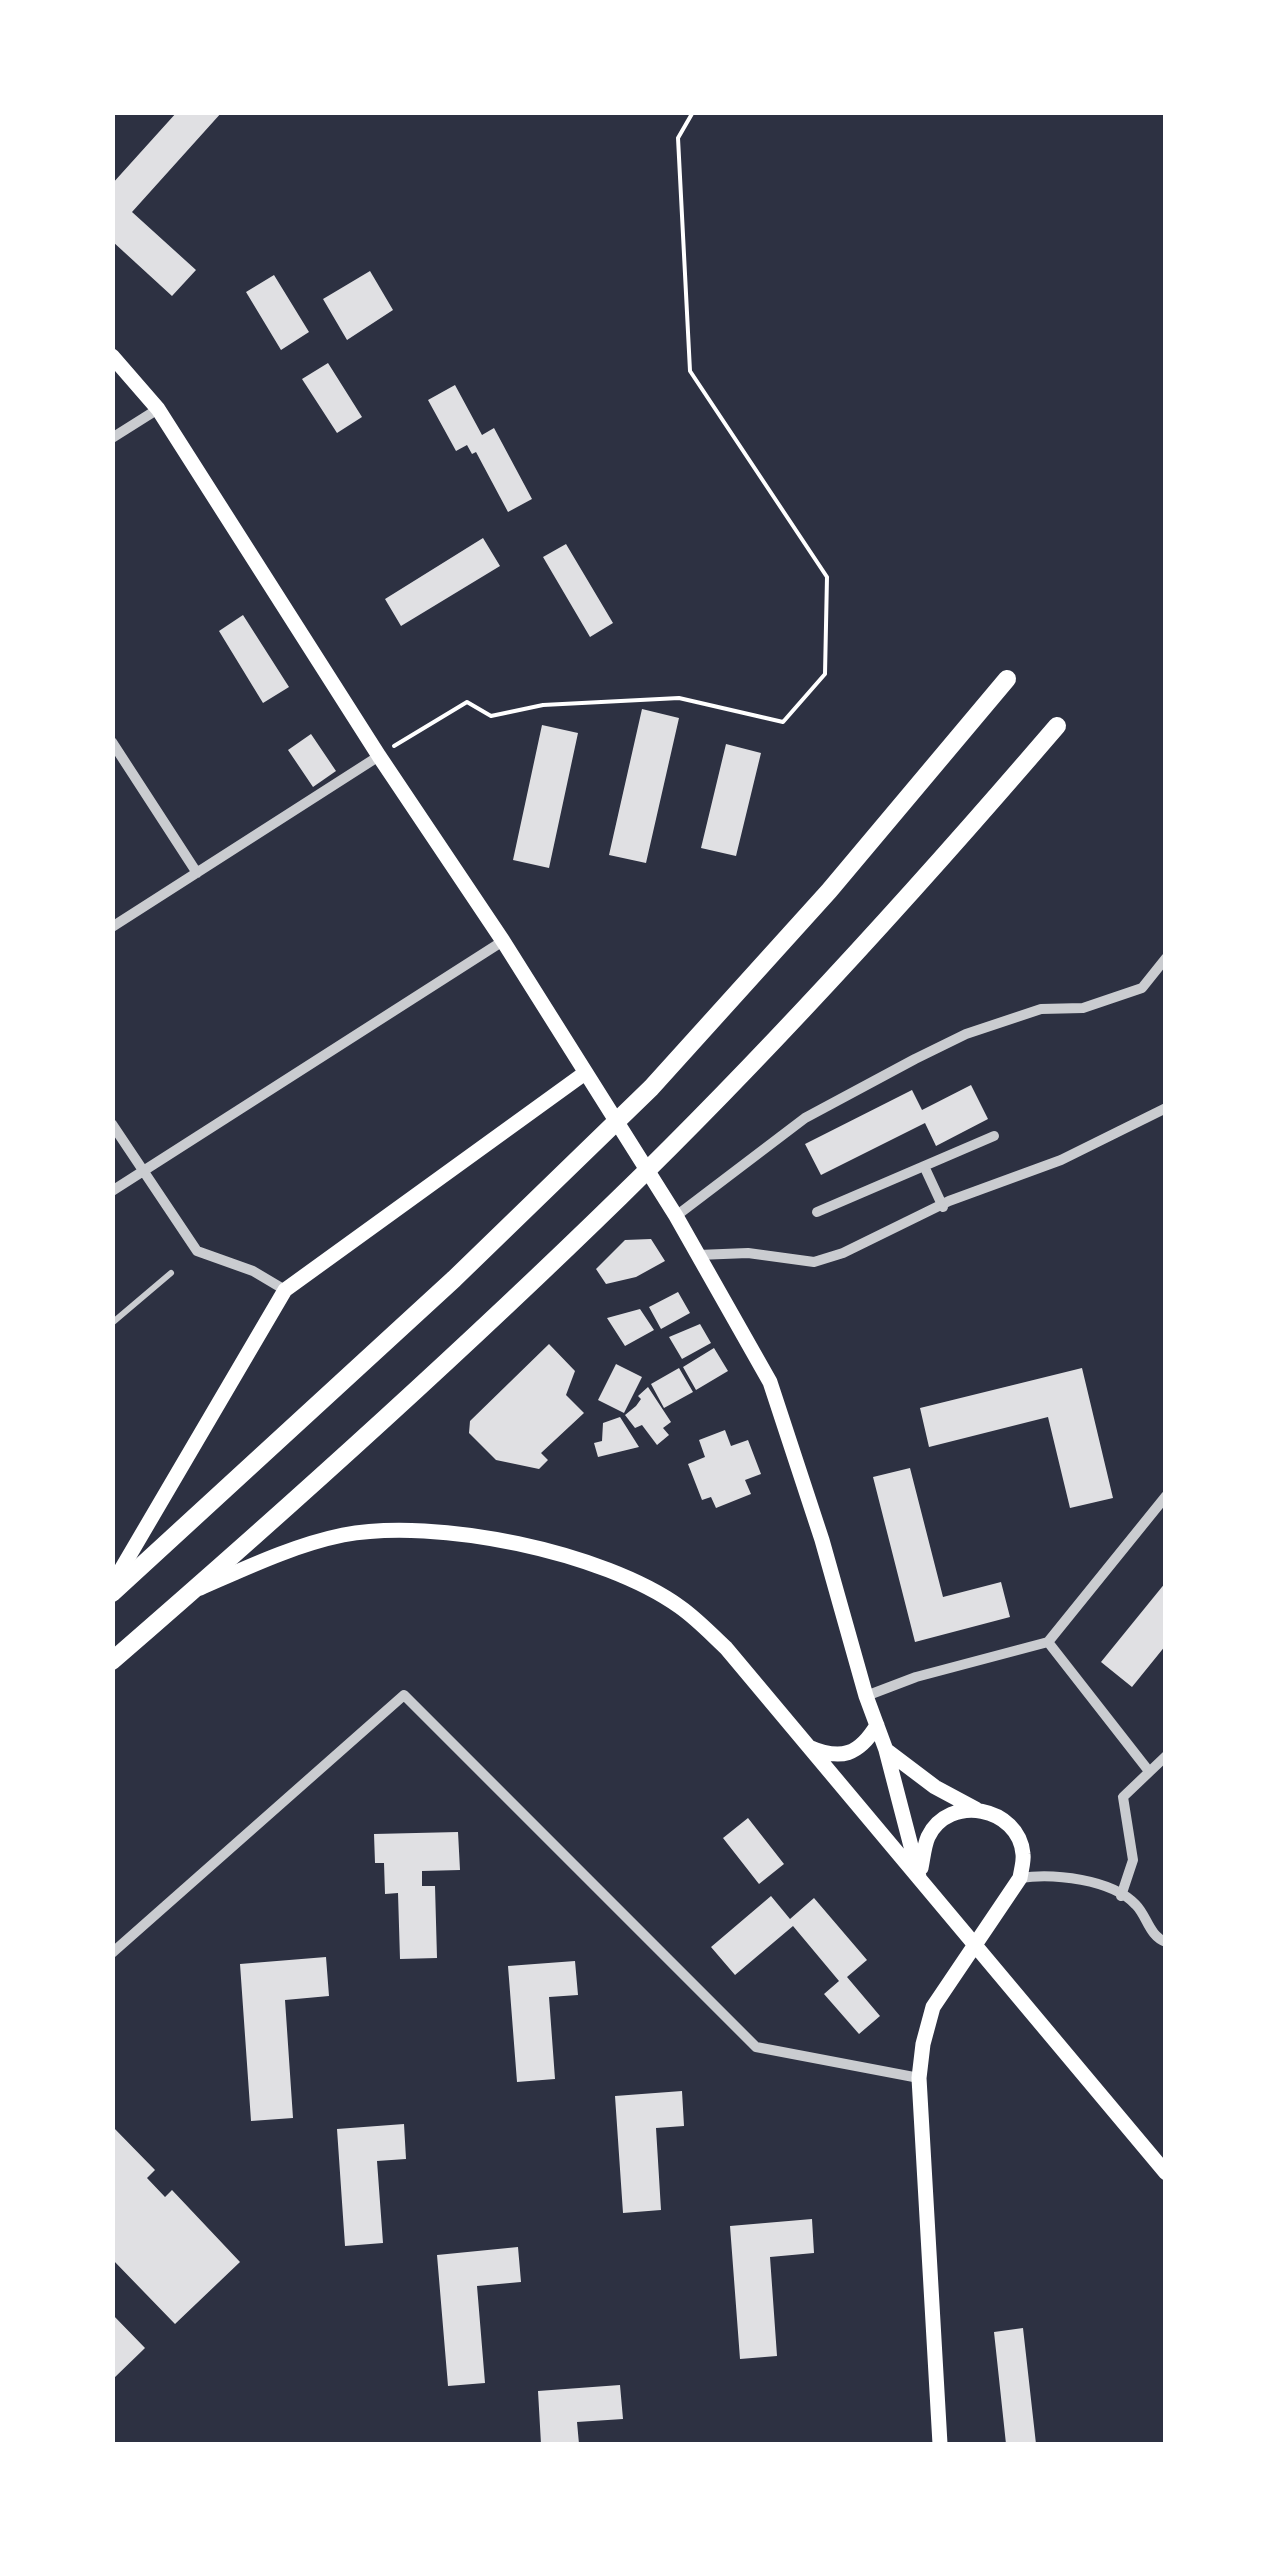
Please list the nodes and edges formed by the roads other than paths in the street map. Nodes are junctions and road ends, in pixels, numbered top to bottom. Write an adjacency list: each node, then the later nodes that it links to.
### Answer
1 (112, 356): 2 (main road)
2 (158, 409): 3 (street); 7 (main road)
3 (112, 438)
4 (1007, 679): 29 (main road)
5 (1057, 726): 28 (main road)
6 (112, 742): 8 (street)
7 (379, 756): 8 (street); 10 (main road)
8 (197, 873): 9 (street)
9 (112, 927)
10 (502, 942): 12 (main road); 17 (street)
11 (1166, 958): 21 (street)
12 (585, 1074): 21 (main road); 24 (main road)
13 (1166, 1108): 19 (street)
14 (112, 1124): 17 (street)
15 (994, 1136): 16 (street)
16 (924, 1166): 19 (street); 20 (street)
17 (144, 1171): 18 (street); 24 (street)
18 (112, 1191)
19 (943, 1205): 22 (street)
20 (816, 1212)
21 (676, 1216): 22 (main road)
22 (698, 1255): 32 (main road)
23 (172, 1273): 25 (lane)
24 (285, 1290): 27 (main road)
25 (112, 1323)
26 (1166, 1496): 30 (street)
27 (112, 1585)
28 (192, 1592): 31 (main road); 34 (main road)
29 (112, 1593)
30 (1048, 1642): 32 (street); 37 (street)
31 (112, 1661)
32 (866, 1696): 33 (main road)
33 (876, 1725): 34 (main road); 35 (main road)
34 (805, 1745): 39 (main road)
35 (886, 1750): 38 (main road); 39 (main road)
36 (1166, 1756): 37 (street)
37 (1148, 1770): 41 (street)
38 (976, 1809): 39 (main road); 40 (main road)
39 (919, 1877): 45 (main road)
40 (1020, 1878): 41 (street); 44 (main road)
41 (1121, 1896): 42 (street)
42 (1166, 1942)
43 (112, 1953): 44 (street)
44 (919, 2078): 46 (main road)
45 (1166, 2173)
46 (940, 2444)

